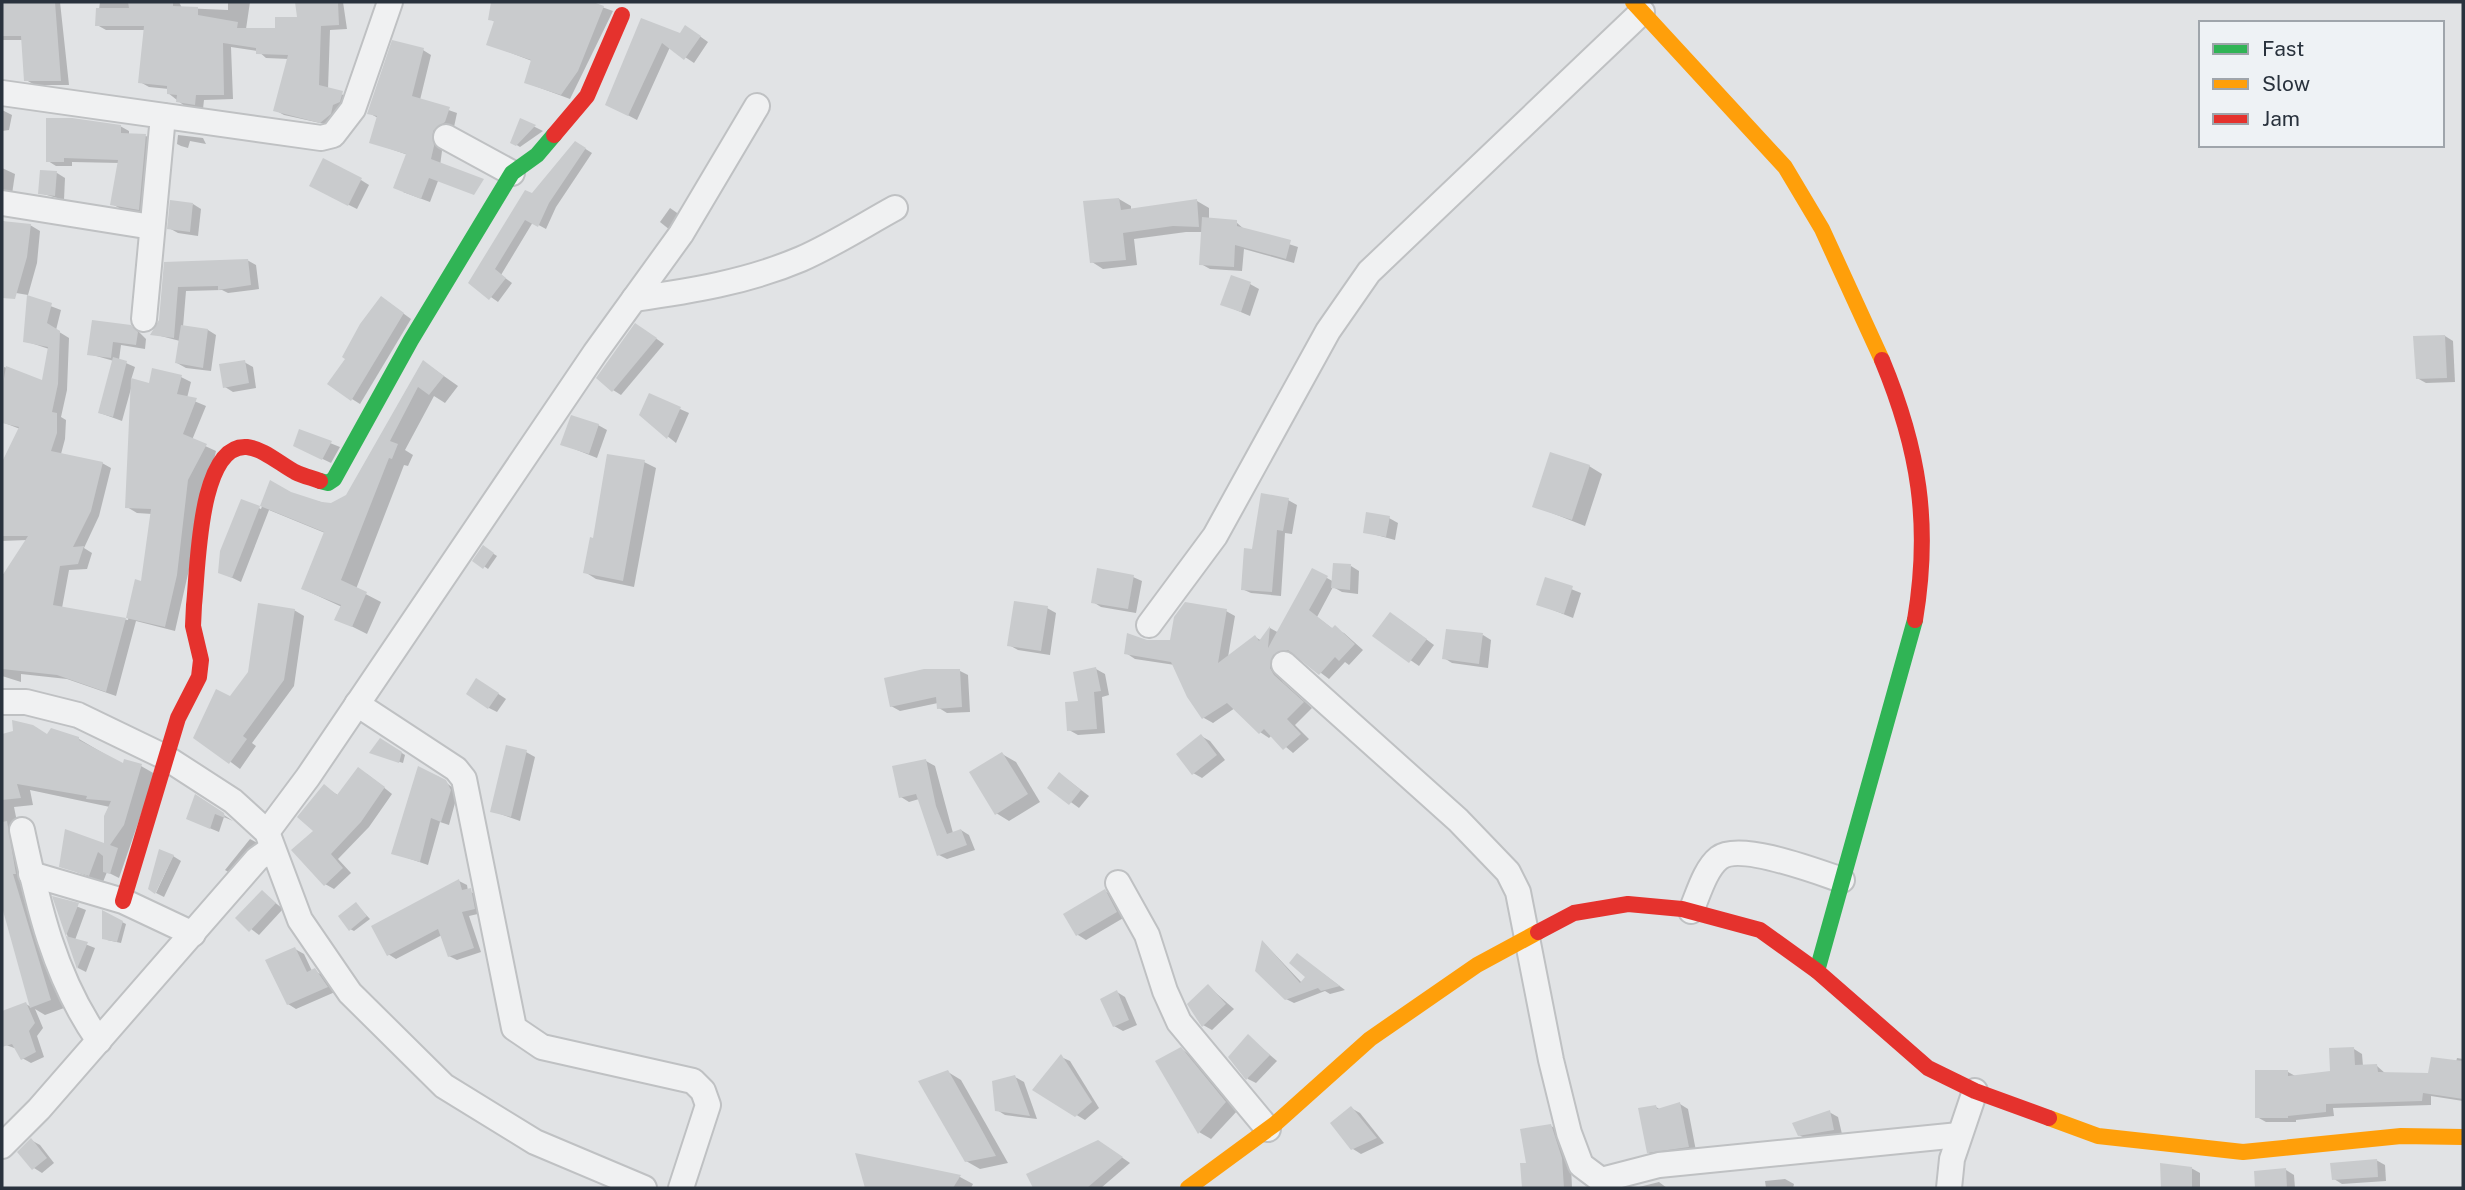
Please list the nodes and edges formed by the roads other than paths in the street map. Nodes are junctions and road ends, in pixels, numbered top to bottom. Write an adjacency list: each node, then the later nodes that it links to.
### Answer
1 (390, 2): 6 (street)
2 (1638, 7): 14 (street); 22 (street)
3 (621, 15): 8 (street)
4 (2, 93): 6 (street)
5 (757, 106): 12 (street)
6 (163, 116): 11 (street)
7 (446, 136): 8 (street)
8 (512, 173): 18 (street)
9 (2, 203): 11 (street)
10 (895, 208): 12 (street)
11 (152, 227): 13 (street)
12 (634, 299): 17 (street)
13 (144, 319)
14 (1149, 625)
15 (1284, 664): 27 (street)
16 (2, 702): 18 (street)
17 (357, 704): 20 (street); 37 (street)
18 (165, 757): 20 (street); 24 (street)
19 (22, 830): 21 (street)
20 (269, 840): 26 (street); 36 (street)
21 (31, 874): 24 (street); 29 (street)
22 (1842, 880): 25 (street); 28 (street)
23 (1118, 883): 31 (street)
24 (123, 901): 26 (street)
25 (1691, 911): 27 (street); 28 (street)
26 (193, 934): 29 (street)
27 (1528, 936): 31 (street); 35 (street)
28 (1817, 971): 30 (street)
29 (99, 1041): 34 (street)
30 (1975, 1091): 32 (street); 33 (street)
31 (1268, 1129): 38 (street)
32 (1959, 1135): 35 (street); 39 (street)
33 (2463, 1137)
34 (2, 1146)
35 (1618, 1183)
36 (644, 1188)
37 (681, 1188)
38 (1188, 1188)
39 (1949, 1188)

